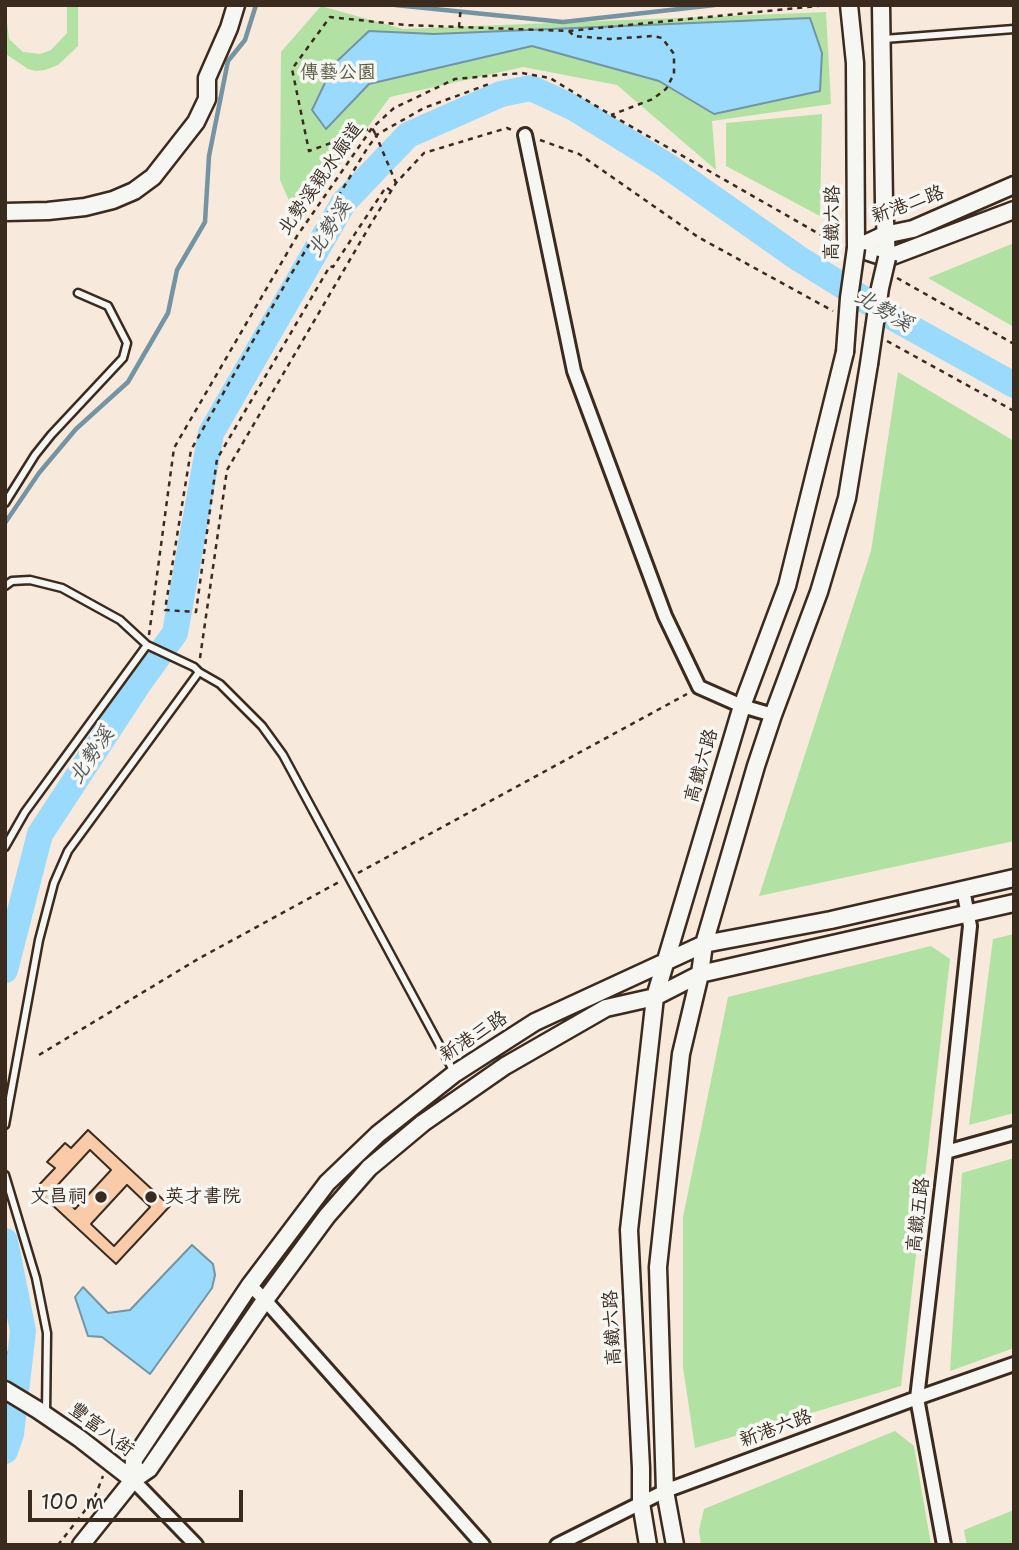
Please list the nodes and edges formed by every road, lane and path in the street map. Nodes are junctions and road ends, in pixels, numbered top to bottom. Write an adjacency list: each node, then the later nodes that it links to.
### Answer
1 (236, 5): 18 (street)
2 (461, 5): 6 (path)
3 (827, 5): 8 (path)
4 (849, 5): 20 (street, 高鐵六路)
5 (881, 5): 9 (street)
6 (459, 27): 8 (path); 12 (path)
7 (1014, 29): 9 (lane)
8 (569, 31): 11 (path)
9 (882, 39): 19 (street)
10 (489, 84): 16 (path)
11 (611, 115): 12 (path, 北勢溪親水廊道); 20 (path, 北勢溪親水廊道)
12 (372, 128): 14 (path, bridge); 30 (path, 北勢溪親水廊道)
13 (525, 135): 14 (path); 24 (path); 32 (street)
14 (396, 183): 16 (path)
15 (1014, 185): 19 (street, 新港二路)
16 (391, 191): 31 (path)
17 (1014, 210): 21 (street)
18 (5, 212)
19 (884, 235): 20 (street, 新港二路); 21 (street)
20 (853, 250): 21 (street, 新港二路); 33 (street, 高鐵六路, bridge)
21 (887, 258): 34 (street, bridge)
22 (896, 278): 26 (path)
23 (78, 293): 28 (lane)
24 (832, 311)
25 (880, 338): 27 (path)
26 (1014, 344)
27 (1014, 411)
28 (5, 503)
29 (5, 586): 30 (lane)
30 (147, 645): 31 (lane); 35 (lane)
31 (196, 670): 36 (lane); 47 (lane)
32 (699, 687): 33 (street); 36 (path)
33 (742, 705): 34 (street); 42 (street, 高鐵六路)
34 (773, 715): 41 (street)
35 (5, 847)
36 (350, 877): 45 (path); 46 (lane)
37 (1014, 878): 38 (street, 新港三路)
38 (963, 888): 40 (street, 高鐵五路); 41 (street, 新港三路)
39 (1014, 904): 40 (street, 新港三路)
40 (968, 914): 43 (street, 新港三路); 49 (street, 高鐵五路)
41 (704, 944): 42 (street, 新港三路); 43 (street)
42 (666, 962): 44 (street, 高鐵六路); 46 (street, 新港三路)
43 (700, 974): 44 (street, 新港三路); 59 (street)
44 (655, 997): 52 (street, 新港三路); 60 (street, 高鐵六路)
45 (39, 1055)
46 (454, 1074): 51 (street, 新港三路)
47 (5, 1125)
48 (1014, 1133): 49 (street)
49 (946, 1152): 55 (street, 高鐵五路)
50 (5, 1175): 56 (lane)
51 (250, 1285): 52 (street); 58 (street, 新港三路)
52 (265, 1300): 58 (street, 新港三路); 64 (street)
53 (1014, 1364): 55 (street, 新港六路)
54 (5, 1390): 56 (street, 豐富八街)
55 (917, 1398): 59 (street, 新港六路); 68 (street, 高鐵五路)
56 (42, 1412): 58 (street, 豐富八街)
57 (103, 1476): 61 (path)
58 (133, 1480): 62 (street, 新港三路); 63 (street, 豐富八街)
59 (665, 1491): 60 (street, 新港六路); 67 (street)
60 (641, 1503): 65 (street, 新港六路); 66 (street, 高鐵六路)
61 (58, 1545)
62 (81, 1545)
63 (196, 1545)
64 (483, 1545)
65 (557, 1545)
66 (648, 1545)
67 (675, 1545)
68 (944, 1545)

